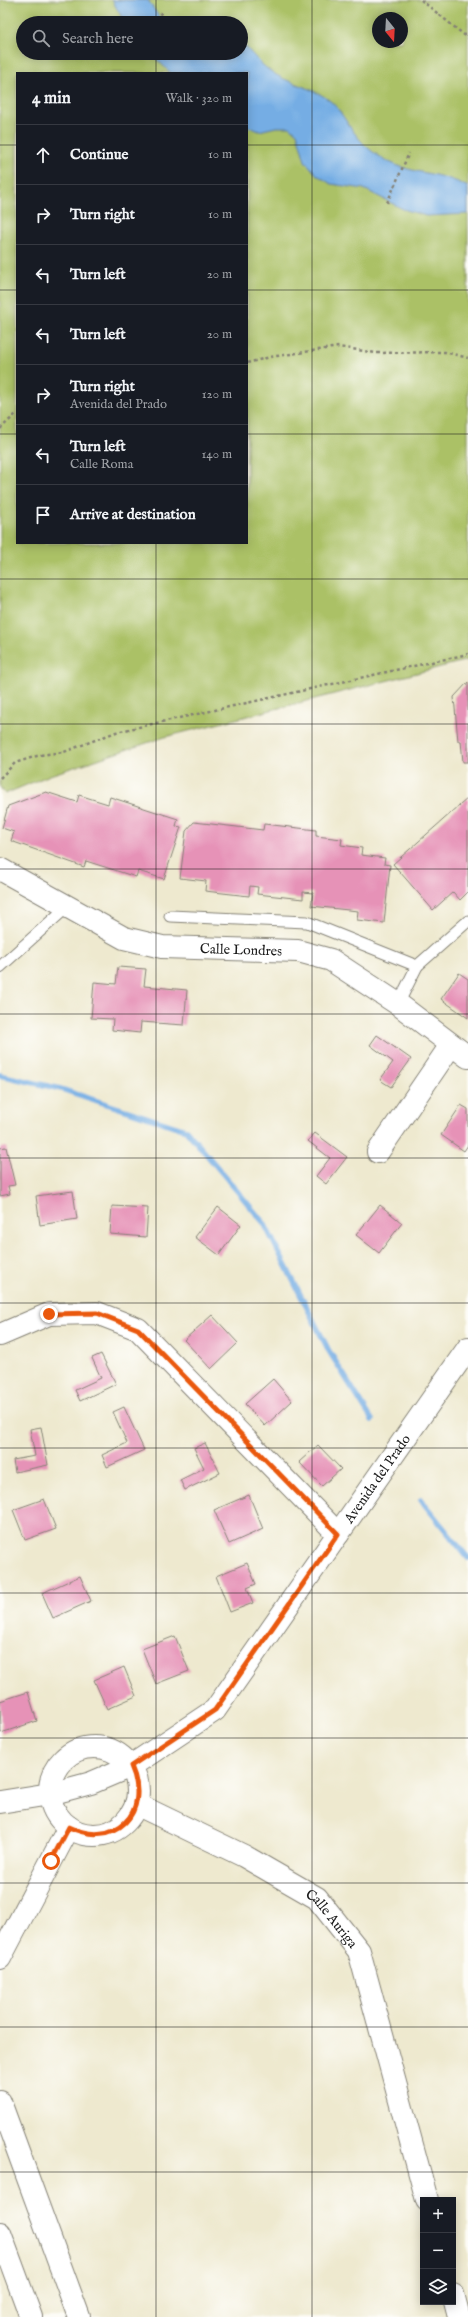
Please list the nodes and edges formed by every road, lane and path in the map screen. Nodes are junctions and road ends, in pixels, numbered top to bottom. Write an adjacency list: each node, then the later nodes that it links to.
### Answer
1 (421, 0): 4 (path)
2 (163, 11): 3 (path)
3 (158, 16)
4 (468, 38)
5 (409, 153): 6 (path)
6 (387, 203)
7 (468, 358): 8 (path)
8 (248, 364)
9 (16, 415): 10 (path)
10 (0, 429)
11 (468, 654): 12 (path)
12 (0, 778)
13 (0, 869): 14 (street, Calle Londres)
14 (67, 907): 18 (lane); 19 (street, Calle Londres)
15 (170, 916): 17 (lane)
16 (468, 921): 17 (lane)
17 (417, 966): 19 (lane)
18 (0, 967)
19 (398, 1004): 20 (street, Calle Londres)
20 (460, 1051): 21 (street)
21 (378, 1152)
22 (0, 1335): 24 (street)
23 (468, 1348): 24 (street, Avenida del Prado)
24 (338, 1534): 25 (street, Avenida del Prado)
25 (131, 1766): 26 (street, Avenida del Prado); 26 (street); 28 (street)
26 (50, 1794): 27 (street, Avenida del Prado); 29 (street)
27 (0, 1802)
28 (136, 1804): 29 (street); 32 (street, Calle Auriga)
29 (69, 1827): 30 (street)
30 (0, 1958)
31 (0, 2102): 36 (street)
32 (426, 2197)
33 (0, 2233): 35 (street)
34 (456, 2305): 37 (street)
35 (31, 2317)
36 (79, 2317)
37 (459, 2317)

